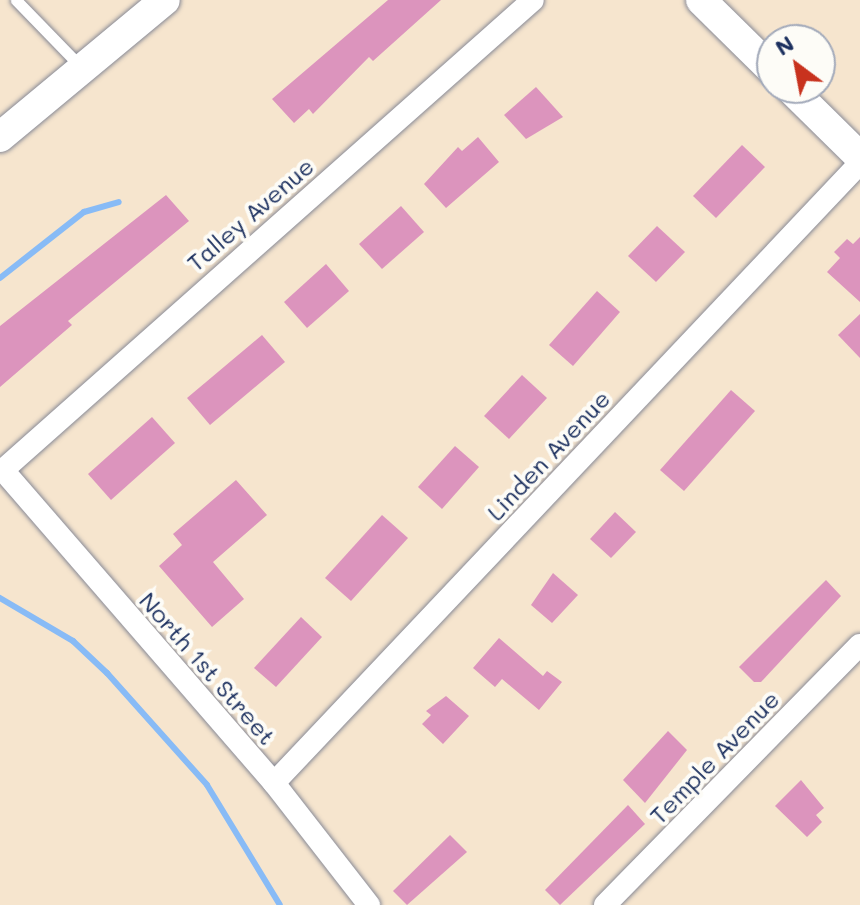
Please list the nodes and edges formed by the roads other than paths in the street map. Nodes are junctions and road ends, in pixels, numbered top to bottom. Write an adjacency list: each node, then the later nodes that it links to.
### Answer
1 (16, 0): 6 (lane)
2 (165, 0): 6 (street)
3 (533, 0): 11 (street, Talley Avenue)
4 (701, 0): 5 (street)
5 (756, 54)
6 (82, 68): 8 (street)
7 (806, 104): 9 (street)
8 (0, 137)
9 (860, 157)
10 (860, 163): 13 (street, Linden Avenue)
11 (3, 470): 13 (street, North 1st Street)
12 (860, 645): 15 (street, Temple Avenue)
13 (274, 783): 14 (street, North 1st Street)
14 (369, 905)
15 (605, 905)

